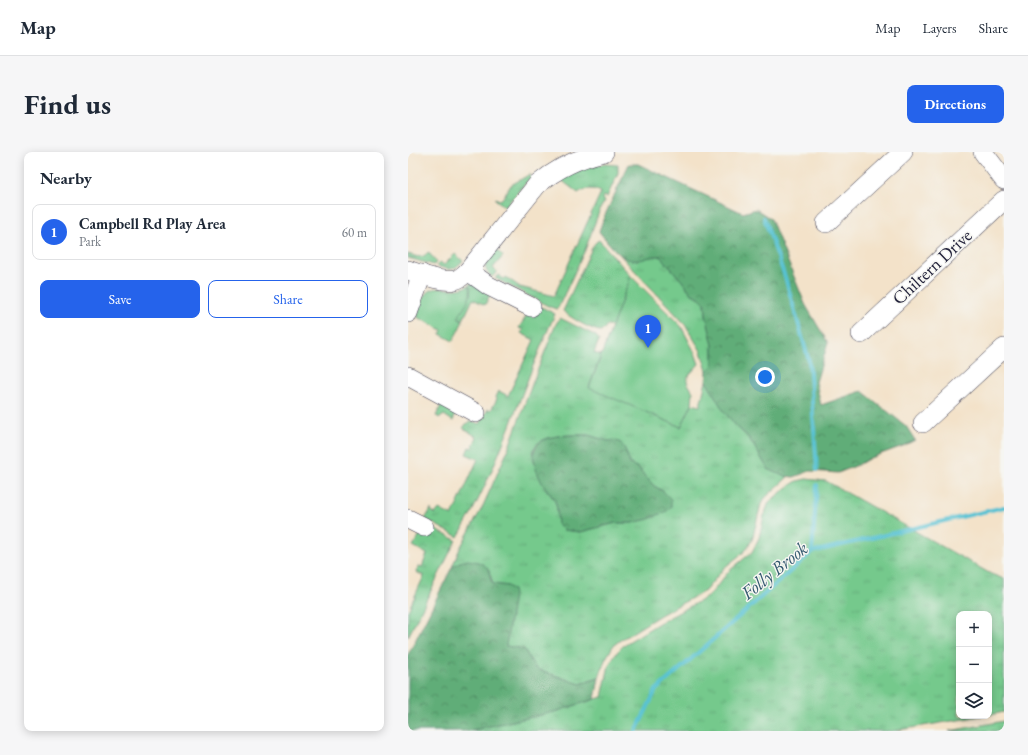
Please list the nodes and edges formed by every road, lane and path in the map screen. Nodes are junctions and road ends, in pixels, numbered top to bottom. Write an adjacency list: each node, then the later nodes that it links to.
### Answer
1 (604, 152): 7 (street)
2 (903, 152): 6 (street)
3 (983, 152): 4 (street)
4 (1004, 180)
5 (1004, 200): 11 (street, Chiltern Drive)
6 (826, 223)
7 (468, 271): 8 (street); 9 (street)
8 (415, 272): 10 (street)
9 (531, 307)
10 (408, 313)
11 (861, 334)
12 (1004, 348): 15 (street)
13 (408, 376): 14 (street)
14 (476, 413)
15 (923, 423)

